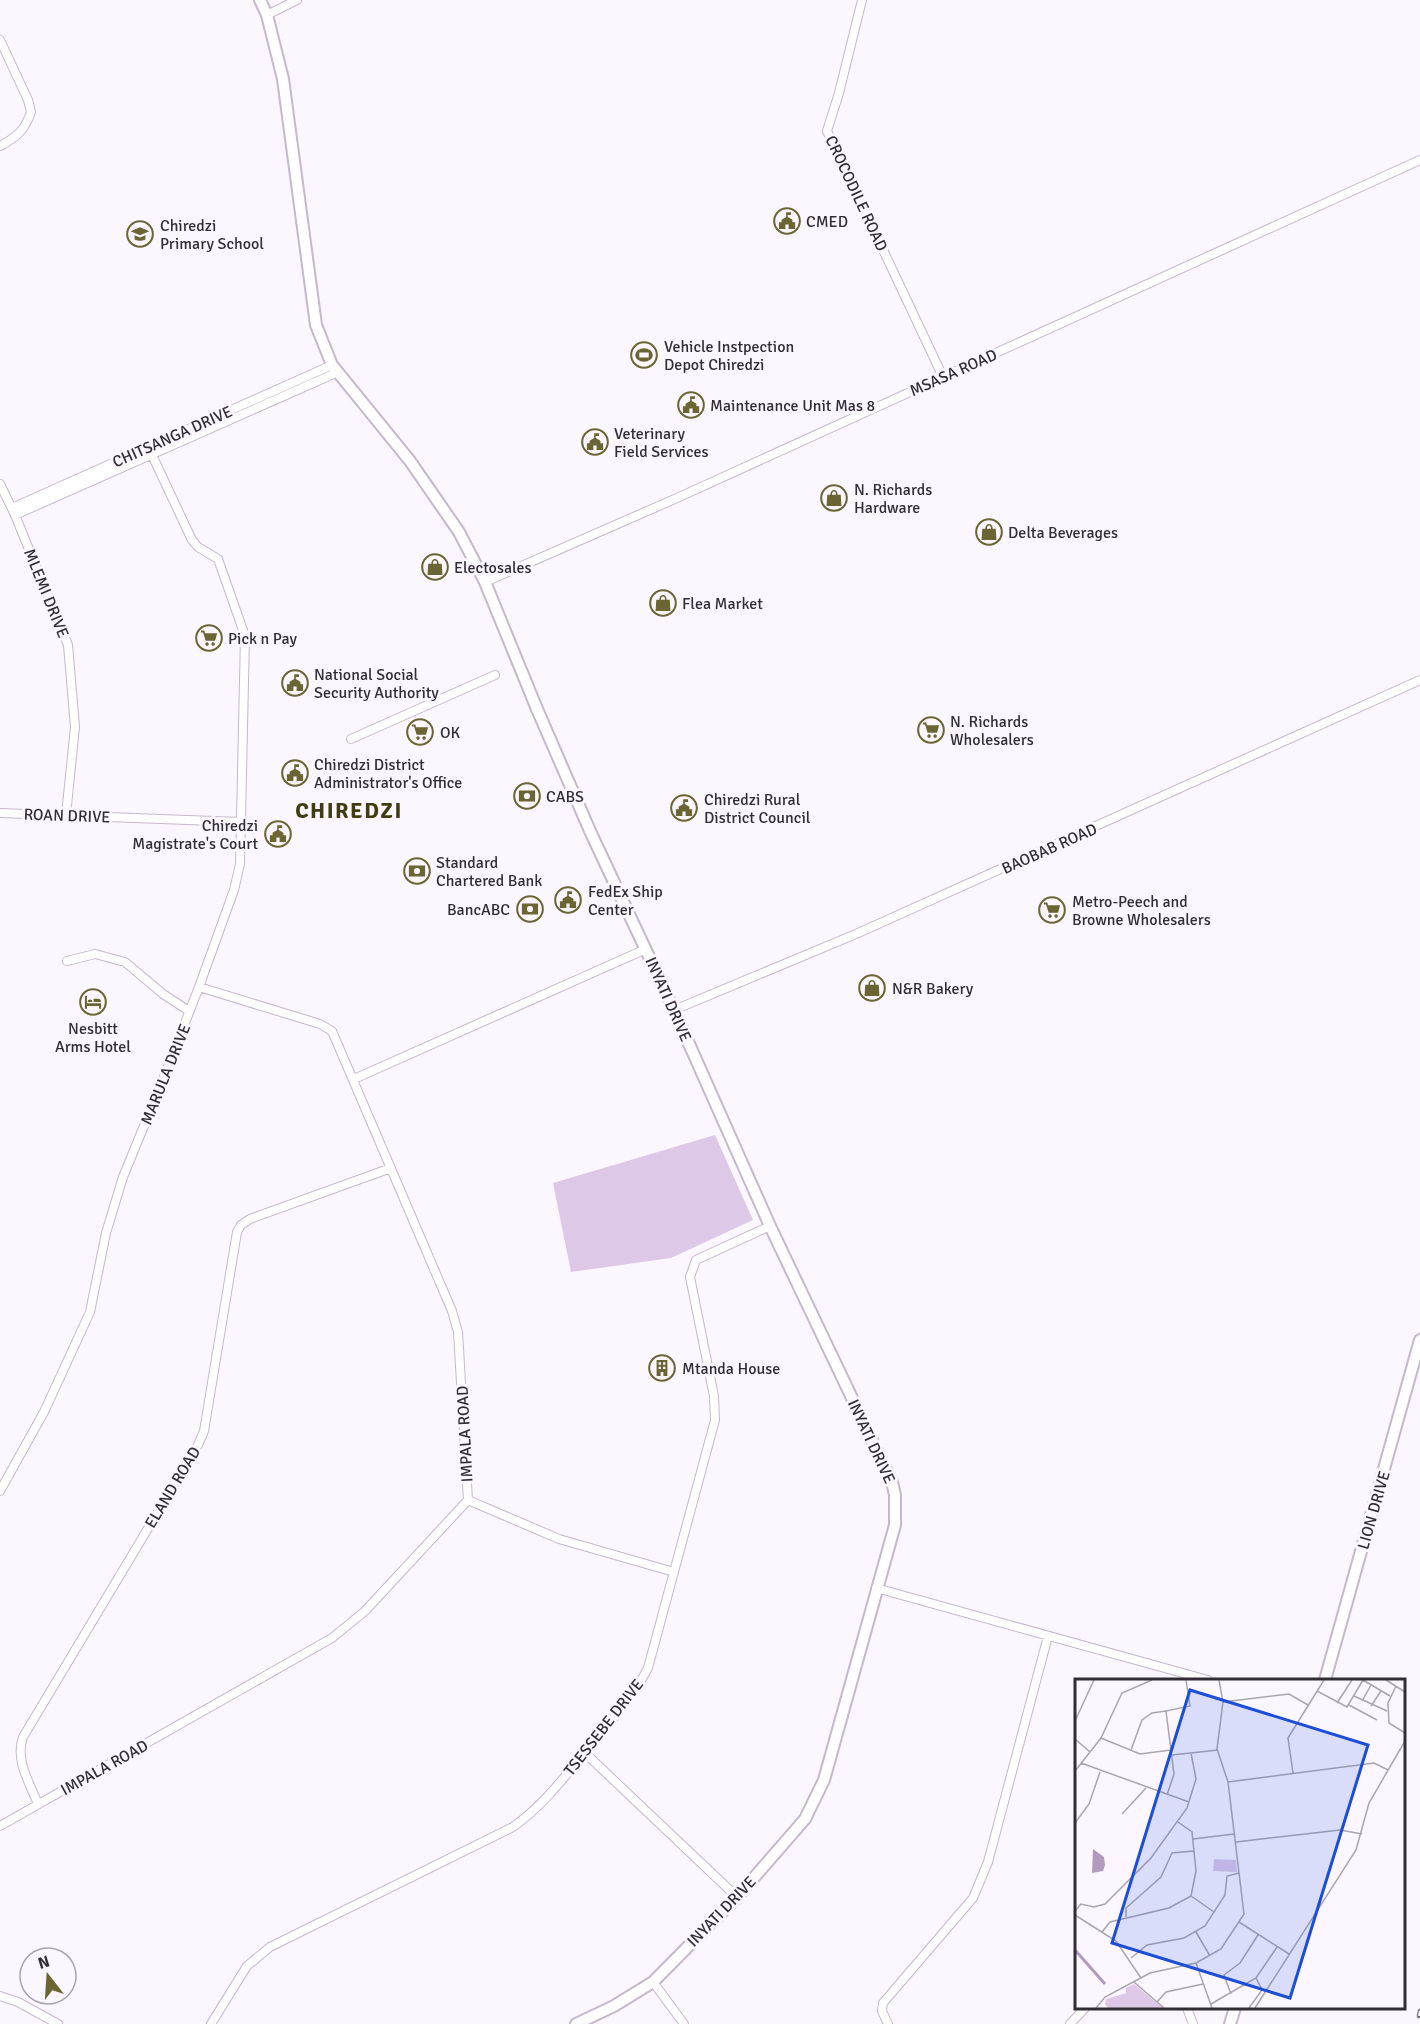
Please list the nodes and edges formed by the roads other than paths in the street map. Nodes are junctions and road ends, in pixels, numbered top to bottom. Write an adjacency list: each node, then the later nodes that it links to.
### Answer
1 (260, 0): 4 (street, INYATI DRIVE)
2 (297, 0): 4 (street)
3 (862, 0): 9 (street, CROCODILE ROAD)
4 (267, 15): 8 (street, INYATI DRIVE)
5 (0, 40): 6 (street)
6 (0, 146)
7 (1420, 160): 9 (street, MSASA ROAD)
8 (335, 368): 10 (street); 12 (street, CHITSANGA DRIVE); 13 (street, INYATI DRIVE)
9 (943, 377): 13 (street, MSASA ROAD)
10 (152, 455): 12 (street); 19 (street, MARULA DRIVE)
11 (0, 484): 12 (street, MLEMI DRIVE)
12 (14, 512): 18 (street, MLEMI DRIVE)
13 (485, 582): 20 (street, INYATI DRIVE)
14 (495, 675): 16 (street)
15 (1420, 680): 23 (street, BAOBAB ROAD)
16 (351, 739)
17 (0, 813): 18 (street, ROAN DRIVE)
18 (66, 815): 19 (street, ROAN DRIVE)
19 (241, 822): 22 (street, MARULA DRIVE)
20 (646, 949): 23 (street, INYATI DRIVE); 25 (street)
21 (68, 961): 24 (street)
22 (199, 987): 24 (street, MARULA DRIVE); 25 (street, IMPALA ROAD)
23 (674, 1010): 27 (street, INYATI DRIVE)
24 (189, 1011): 29 (street, MARULA DRIVE)
25 (354, 1079): 26 (street, IMPALA ROAD)
26 (391, 1168): 30 (street, IMPALA ROAD); 37 (street, ELAND ROAD)
27 (770, 1226): 31 (street, TSESSEBE DRIVE); 32 (street, INYATI DRIVE)
28 (1420, 1340): 35 (street, LION DRIVE)
29 (0, 1491)
30 (468, 1500): 31 (street); 37 (street, IMPALA ROAD)
31 (674, 1572): 36 (street, TSESSEBE DRIVE)
32 (876, 1588): 33 (street); 39 (street, INYATI DRIVE)
33 (1048, 1636): 34 (street); 49 (street)
34 (1203, 1679)
35 (1325, 1679)
36 (585, 1753): 39 (street); 46 (street, TSESSEBE DRIVE)
37 (38, 1804): 38 (street, IMPALA ROAD)
38 (0, 1826)
39 (737, 1897): 40 (street, INYATI DRIVE)
40 (653, 1982): 47 (street, INYATI DRIVE); 48 (street)
41 (0, 1996): 45 (street)
42 (1082, 2009): 50 (street)
43 (1187, 2009): 51 (street)
44 (1234, 2009): 52 (street)
45 (58, 2024)
46 (211, 2024)
47 (576, 2024)
48 (684, 2024)
49 (888, 2024)
50 (1070, 2024)
51 (1193, 2024)
52 (1230, 2024)

